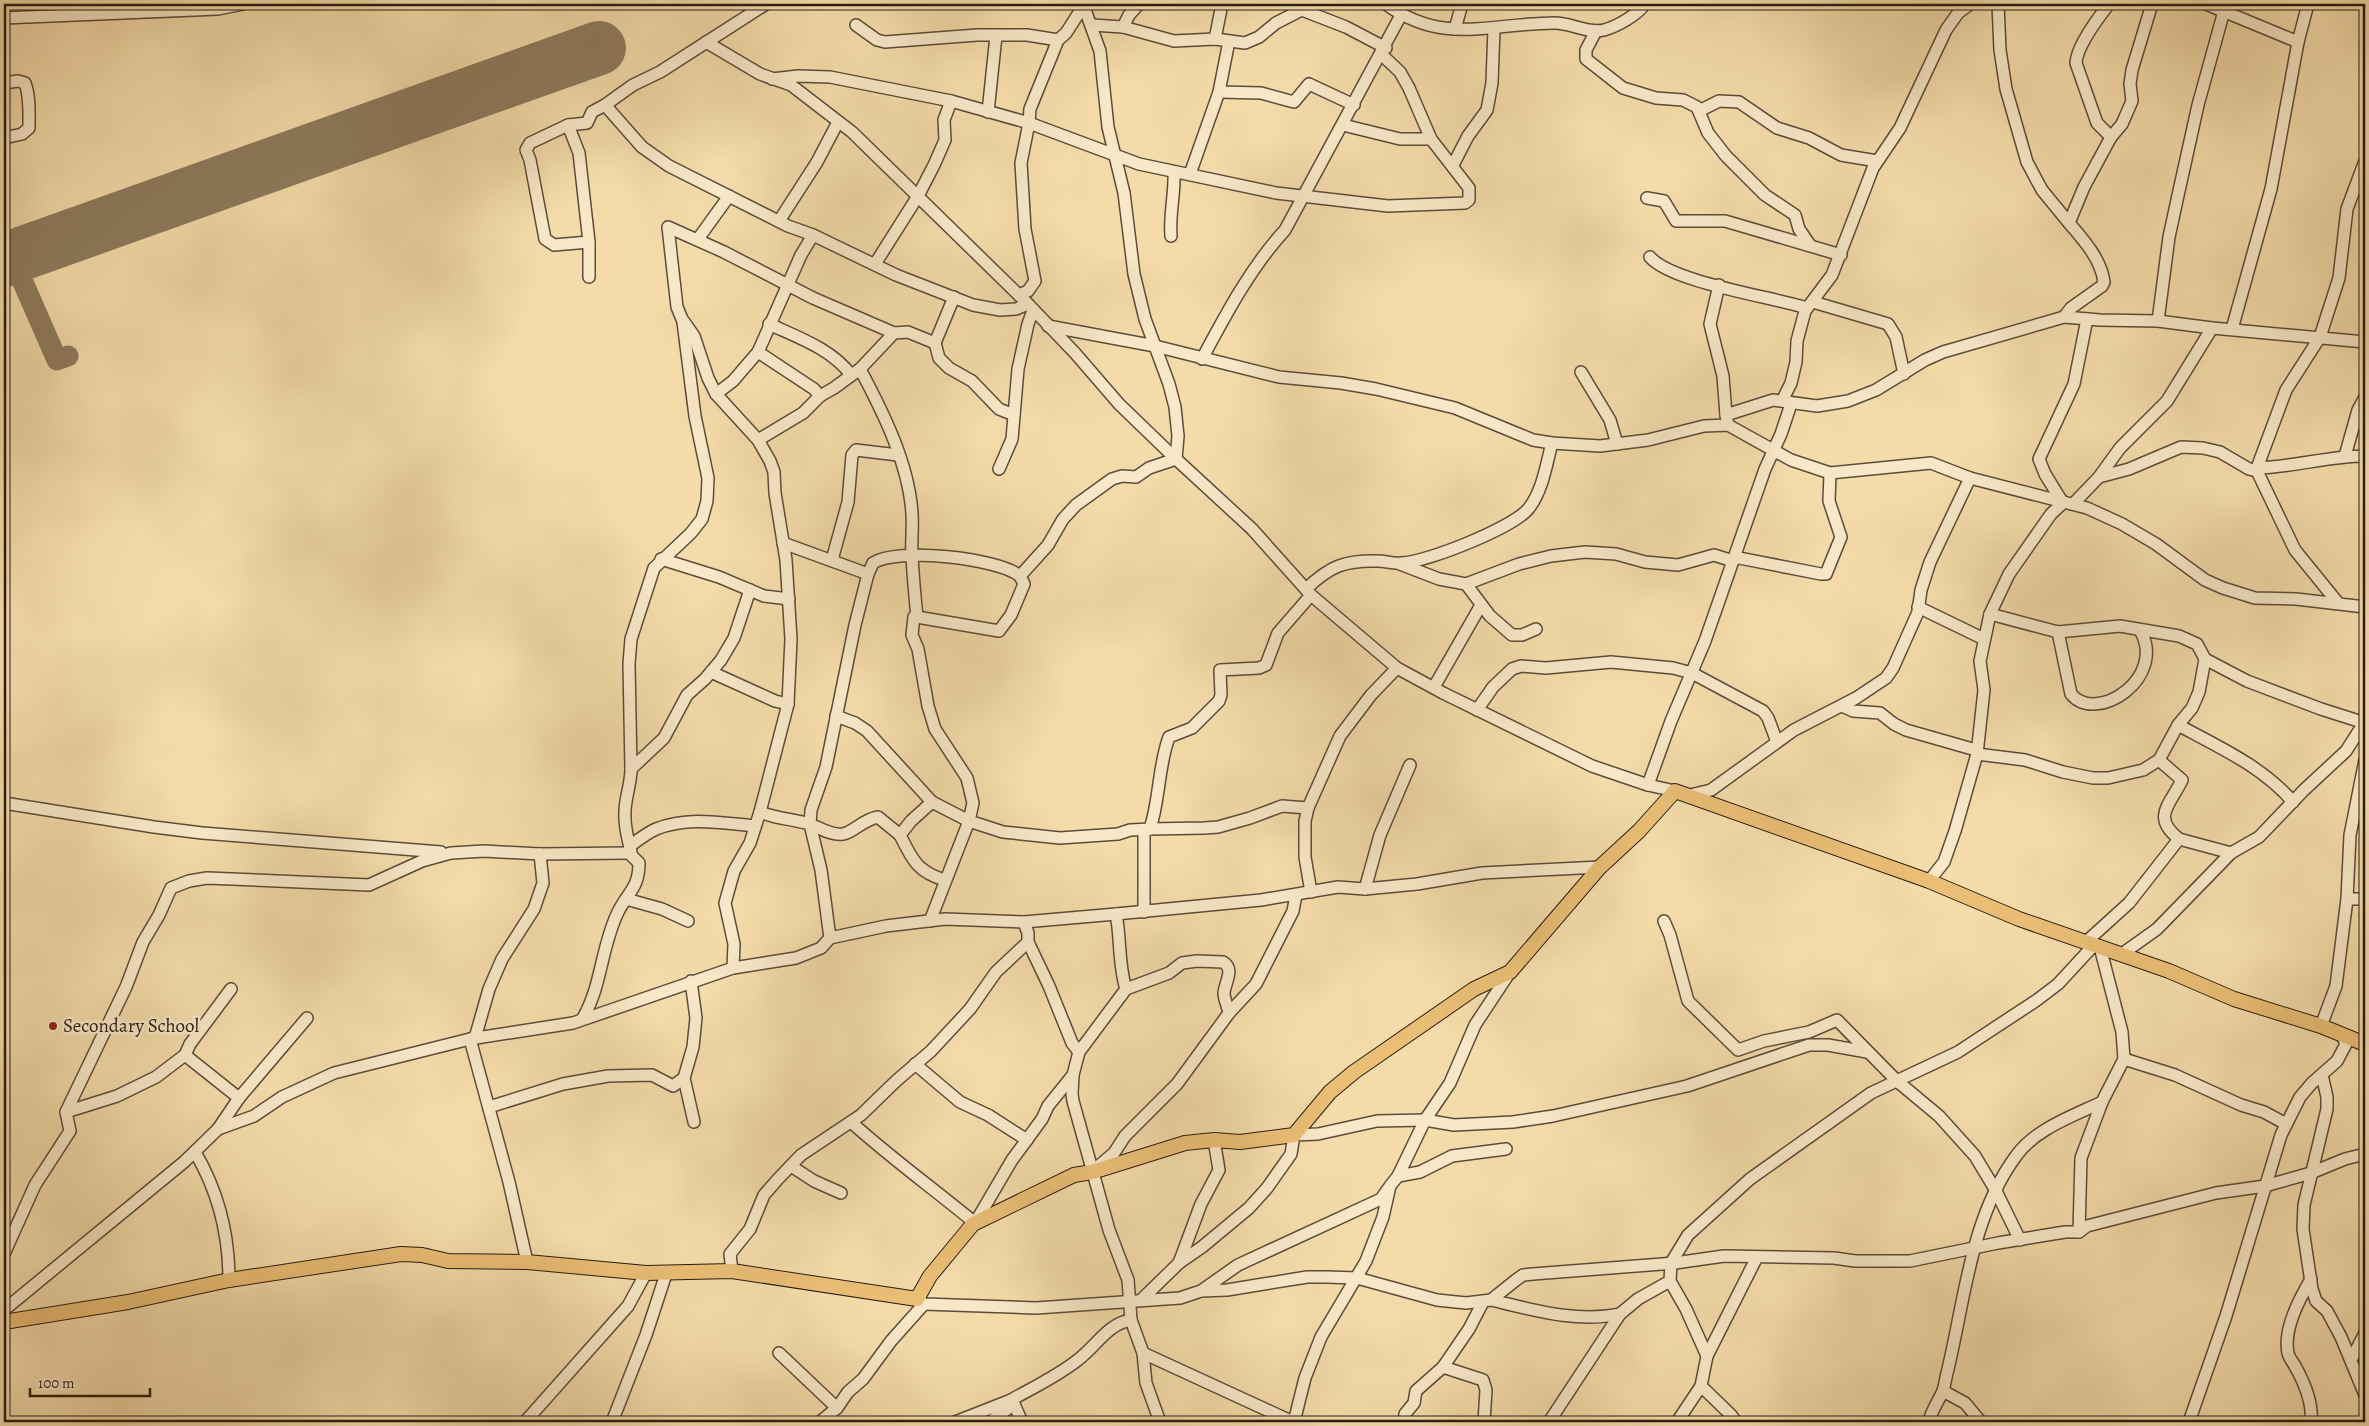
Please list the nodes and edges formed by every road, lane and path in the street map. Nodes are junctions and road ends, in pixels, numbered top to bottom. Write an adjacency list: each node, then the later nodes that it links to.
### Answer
1 (243, 4): 19 (street)
2 (766, 4): 30 (street)
3 (1139, 4): 22 (street)
4 (1222, 4): 27 (street)
5 (1313, 4): 16 (street)
6 (1386, 4): 18 (street)
7 (1462, 4): 24 (street)
8 (1645, 4): 25 (street)
9 (1970, 4): 49 (street)
10 (1998, 4): 59 (street)
11 (2109, 4): 45 (street)
12 (2152, 4): 45 (street)
13 (2206, 4): 17 (street)
14 (2308, 4): 31 (street)
15 (1084, 5): 21 (street); 28 (street)
16 (1302, 10): 29 (street); 32 (street)
17 (2224, 11): 31 (street); 78 (street)
18 (1401, 15): 24 (street); 32 (street)
19 (4, 18)
20 (856, 25): 26 (street)
21 (1092, 25): 22 (street); 48 (street)
22 (1123, 27): 27 (street)
23 (1494, 28): 24 (street); 25 (street); 51 (street)
24 (1455, 29)
25 (1596, 30): 39 (street)
26 (996, 36): 28 (street); 40 (street)
27 (1215, 39): 29 (street)
28 (1058, 40): 42 (street)
29 (1229, 41): 35 (street)
30 (706, 42): 33 (street); 37 (street)
31 (2298, 42): 82 (street)
32 (1383, 51): 38 (street); 47 (street)
33 (772, 79): 36 (street); 41 (street)
34 (4, 83): 46 (street)
35 (1219, 92): 38 (street); 53 (street)
36 (952, 101): 40 (street); 55 (street)
37 (605, 105): 43 (street); 54 (street)
38 (1354, 106): 44 (street)
39 (1699, 111): 49 (street); 64 (street)
40 (988, 112): 42 (street)
41 (838, 122): 55 (street); 58 (street)
42 (1029, 123): 48 (street); 71 (street)
43 (568, 125): 63 (street); 63 (street)
44 (1343, 125): 47 (street); 56 (street)
45 (2112, 137): 59 (street)
46 (4, 138)
47 (1431, 139): 51 (street)
48 (1114, 155): 52 (street); 87 (street)
49 (1876, 161): 65 (street)
50 (2365, 161): 84 (street)
51 (1453, 165): 56 (street)
52 (1174, 173): 53 (street); 61 (street)
53 (1190, 174): 56 (street)
54 (729, 196): 58 (street); 62 (street)
55 (918, 196): 67 (street); 71 (street)
56 (1303, 196): 89 (street)
57 (1647, 198): 64 (street)
58 (779, 221): 60 (street)
59 (2069, 223): 75 (street)
60 (813, 234): 67 (street); 70 (street)
61 (1171, 236)
62 (698, 239): 70 (street); 76 (street)
63 (590, 242): 68 (street)
64 (1810, 245): 65 (street)
65 (1841, 255): 73 (street)
66 (1650, 258): 69 (street)
67 (875, 264): 72 (street)
68 (589, 276)
69 (1720, 285): 73 (street); 98 (street)
70 (787, 286): 79 (street); 83 (street)
71 (1019, 295): 74 (street)
72 (954, 297): 74 (street); 86 (street)
73 (1810, 305): 92 (street); 96 (street)
74 (1031, 307): 80 (street); 97 (street)
75 (2064, 317): 77 (street); 92 (street)
76 (682, 319): 93 (street); 115 (street)
77 (2087, 319): 78 (street); 112 (street)
78 (2158, 321): 81 (street)
79 (769, 324): 88 (street); 90 (street)
80 (1048, 326): 87 (street); 106 (street)
81 (2212, 328): 82 (street); 110 (street)
82 (2232, 329): 84 (street)
83 (894, 332): 86 (street); 90 (street)
84 (2320, 337): 85 (street); 108 (street)
85 (2365, 342)
86 (935, 343): 97 (street)
87 (1155, 346): 89 (street); 106 (street)
88 (758, 352): 93 (street); 94 (street)
89 (1202, 359): 100 (street)
90 (855, 372): 94 (street); 103 (street)
91 (1582, 372): 101 (street)
92 (1904, 374): 96 (street)
93 (716, 394): 99 (street)
94 (820, 396): 99 (street)
95 (2365, 397): 104 (street)
96 (1789, 403): 98 (street); 102 (street)
97 (1014, 415): 107 (street)
98 (1727, 420): 101 (street); 102 (street)
99 (758, 440): 113 (street)
100 (1552, 443): 101 (street); 118 (street)
101 (1617, 444)
102 (1773, 451): 109 (street); 116 (street)
103 (898, 455): 114 (street); 117 (street)
104 (2345, 456): 105 (street); 108 (street)
105 (2365, 456)
106 (1176, 458): 120 (street); 123 (street)
107 (999, 469)
108 (2257, 469): 110 (street); 125 (street)
109 (1830, 473): 111 (street); 116 (street)
110 (2099, 477): 112 (street)
111 (1970, 478): 112 (street); 127 (street)
112 (2066, 502): 125 (street); 129 (street)
113 (782, 543): 117 (street); 124 (street)
114 (912, 556): 119 (street); 120 (street); 130 (street)
115 (661, 559): 122 (street); 151 (street)
116 (1734, 559): 121 (street); 138 (street)
117 (832, 560): 119 (street)
118 (1400, 564): 121 (street); 123 (street)
119 (868, 574): 143 (street)
120 (1020, 576): 130 (street)
121 (1466, 584): 126 (street)
122 (750, 590): 124 (street); 137 (street)
123 (1309, 592): 136 (street); 163 (street)
124 (788, 599): 140 (street)
125 (2338, 604): 128 (street)
126 (1481, 605): 131 (street); 139 (street)
127 (1918, 607): 134 (street); 141 (street)
128 (2365, 607)
129 (1990, 614): 133 (street); 134 (street)
130 (917, 617): 160 (street)
131 (1536, 629)
132 (2140, 630): 133 (street); 133 (street); 135 (street)
133 (2058, 632)
134 (1984, 639): 147 (street)
135 (2204, 659): 144 (street); 145 (street)
136 (1397, 668): 139 (street); 158 (street)
137 (711, 672): 140 (street); 151 (street)
138 (1692, 673): 142 (street); 146 (street); 152 (street)
139 (1434, 687): 142 (street)
140 (788, 704): 159 (street)
141 (1842, 706): 146 (street); 147 (street)
142 (1476, 710): 152 (street)
143 (836, 716): 155 (street); 161 (street)
144 (2364, 723): 156 (street)
145 (2178, 726): 148 (street); 156 (street)
146 (1778, 742): 154 (street)
147 (1977, 752): 148 (street); 172 (street)
148 (2159, 760): 165 (street)
149 (2365, 760): 177 (street)
150 (1410, 765): 173 (street)
151 (632, 769): 166 (street)
152 (1648, 785): 153 (street)
153 (1674, 791): 154 (main road); 170 (main road)
154 (1690, 795): 172 (main road)
155 (932, 802): 160 (street); 164 (street)
156 (2293, 802): 168 (street)
157 (4, 803): 167 (street)
158 (1308, 808): 163 (street); 174 (street)
159 (760, 812): 161 (street); 162 (street)
160 (969, 822): 163 (street); 171 (street)
161 (810, 824): 164 (street); 185 (street)
162 (755, 826): 166 (street); 189 (street)
163 (1147, 830): 179 (street)
164 (900, 835): 171 (street)
165 (2179, 839): 168 (street); 187 (street)
166 (629, 849): 169 (street); 176 (street)
167 (451, 853): 169 (street); 213 (street)
168 (2231, 853): 188 (street)
169 (540, 854): 199 (street)
170 (1600, 867): 173 (street); 190 (main road)
171 (945, 880): 182 (street)
172 (1929, 881): 187 (main road)
173 (1364, 889): 174 (street)
174 (1311, 892): 175 (street)
175 (1296, 895): 179 (street); 194 (street)
176 (626, 899): 181 (street); 196 (street)
177 (2347, 899): 178 (street); 197 (street)
178 (2365, 899)
179 (1144, 912): 180 (street)
180 (1116, 914): 184 (street); 193 (street)
181 (688, 921)
182 (930, 921): 184 (street); 185 (street)
183 (1664, 921): 202 (street)
184 (1024, 922): 186 (street)
185 (830, 938): 189 (street)
186 (1028, 942): 201 (street); 205 (street)
187 (2093, 944): 188 (main road); 204 (street); 209 (street)
188 (2122, 954): 197 (main road)
189 (733, 968): 191 (street)
190 (1510, 972): 214 (street); 219 (main road)
191 (691, 981): 196 (street); 208 (street)
192 (231, 989): 203 (street)
193 (1126, 989): 194 (street); 201 (street)
194 (1229, 1013): 226 (street)
195 (307, 1018): 210 (street)
196 (583, 1018): 199 (street)
197 (2321, 1026): 198 (main road)
198 (2342, 1035): 200 (main road); 207 (street)
199 (472, 1038): 212 (street); 218 (street)
200 (2365, 1044)
201 (1079, 1052): 206 (street)
202 (1867, 1052): 209 (street); 214 (street)
203 (185, 1055): 210 (street); 213 (street)
204 (2124, 1059): 211 (street); 217 (street)
205 (915, 1064): 216 (street); 220 (street)
206 (1074, 1075): 220 (street); 226 (street)
207 (2322, 1075): 217 (street); 227 (street)
208 (684, 1078): 212 (street); 215 (street)
209 (1897, 1081): 231 (street); 241 (street)
210 (239, 1098): 218 (street)
211 (2102, 1102): 231 (street); 234 (street)
212 (489, 1107): 239 (street)
213 (66, 1112): 237 (street)
214 (1425, 1120): 219 (street); 228 (street)
215 (694, 1122)
216 (851, 1122): 225 (street); 233 (street)
217 (2286, 1124): 230 (street)
218 (218, 1128): 223 (street)
219 (1294, 1135): 221 (main road); 240 (street)
220 (1027, 1140): 233 (street)
221 (1214, 1140): 226 (main road); 240 (street)
222 (1506, 1149): 228 (street)
223 (195, 1152): 247 (street); 253 (street)
224 (2365, 1154): 227 (street)
225 (791, 1166): 232 (street); 242 (street)
226 (1092, 1172): 233 (main road); 250 (street)
227 (2311, 1173): 230 (street); 246 (street)
228 (1398, 1176): 229 (street)
229 (1390, 1186): 245 (street); 249 (street)
230 (2265, 1186): 234 (street); 283 (street)
231 (1996, 1191): 235 (street); 236 (street)
232 (840, 1193)
233 (974, 1224): 251 (main road)
234 (2079, 1232): 235 (street)
235 (2020, 1240): 236 (street)
236 (1974, 1248): 238 (street); 264 (street)
237 (4, 1254)
238 (1757, 1257): 241 (street); 260 (street)
239 (527, 1262): 243 (main road); 247 (main road)
240 (1179, 1263): 250 (street)
241 (1671, 1263): 248 (street); 252 (street)
242 (732, 1271): 244 (main road); 251 (main road)
243 (646, 1273): 244 (main road); 268 (street)
244 (666, 1274): 269 (street)
245 (1357, 1278): 249 (street); 252 (street); 275 (street)
246 (2311, 1279): 261 (street); 284 (street)
247 (229, 1280): 256 (main road)
248 (1670, 1281): 254 (street); 260 (street)
249 (1201, 1291): 250 (street)
250 (1136, 1300): 251 (street); 255 (street)
251 (921, 1301): 267 (street)
252 (1487, 1301): 254 (street); 262 (street)
253 (4, 1310)
254 (1620, 1314): 278 (street)
255 (1131, 1320): 259 (street); 266 (street)
256 (4, 1322)
257 (2365, 1333): 261 (street)
258 (779, 1353): 267 (street)
259 (1143, 1353): 274 (street); 275 (street)
260 (1707, 1356): 263 (street)
261 (2351, 1360): 265 (street)
262 (1443, 1367): 276 (street); 277 (street)
263 (1701, 1386): 279 (street); 280 (street)
264 (1943, 1390): 281 (street); 282 (street)
265 (2365, 1395)
266 (1012, 1402): 271 (street); 272 (street); 273 (street)
267 (837, 1408): 270 (street)
268 (525, 1422)
269 (612, 1422)
270 (820, 1422)
271 (955, 1422)
272 (990, 1422)
273 (1022, 1422)
274 (1160, 1422)
275 (1293, 1422)
276 (1404, 1422)
277 (1484, 1422)
278 (1549, 1422)
279 (1677, 1422)
280 (1736, 1422)
281 (1929, 1422)
282 (1981, 1422)
283 (2189, 1422)
284 (2311, 1422)

